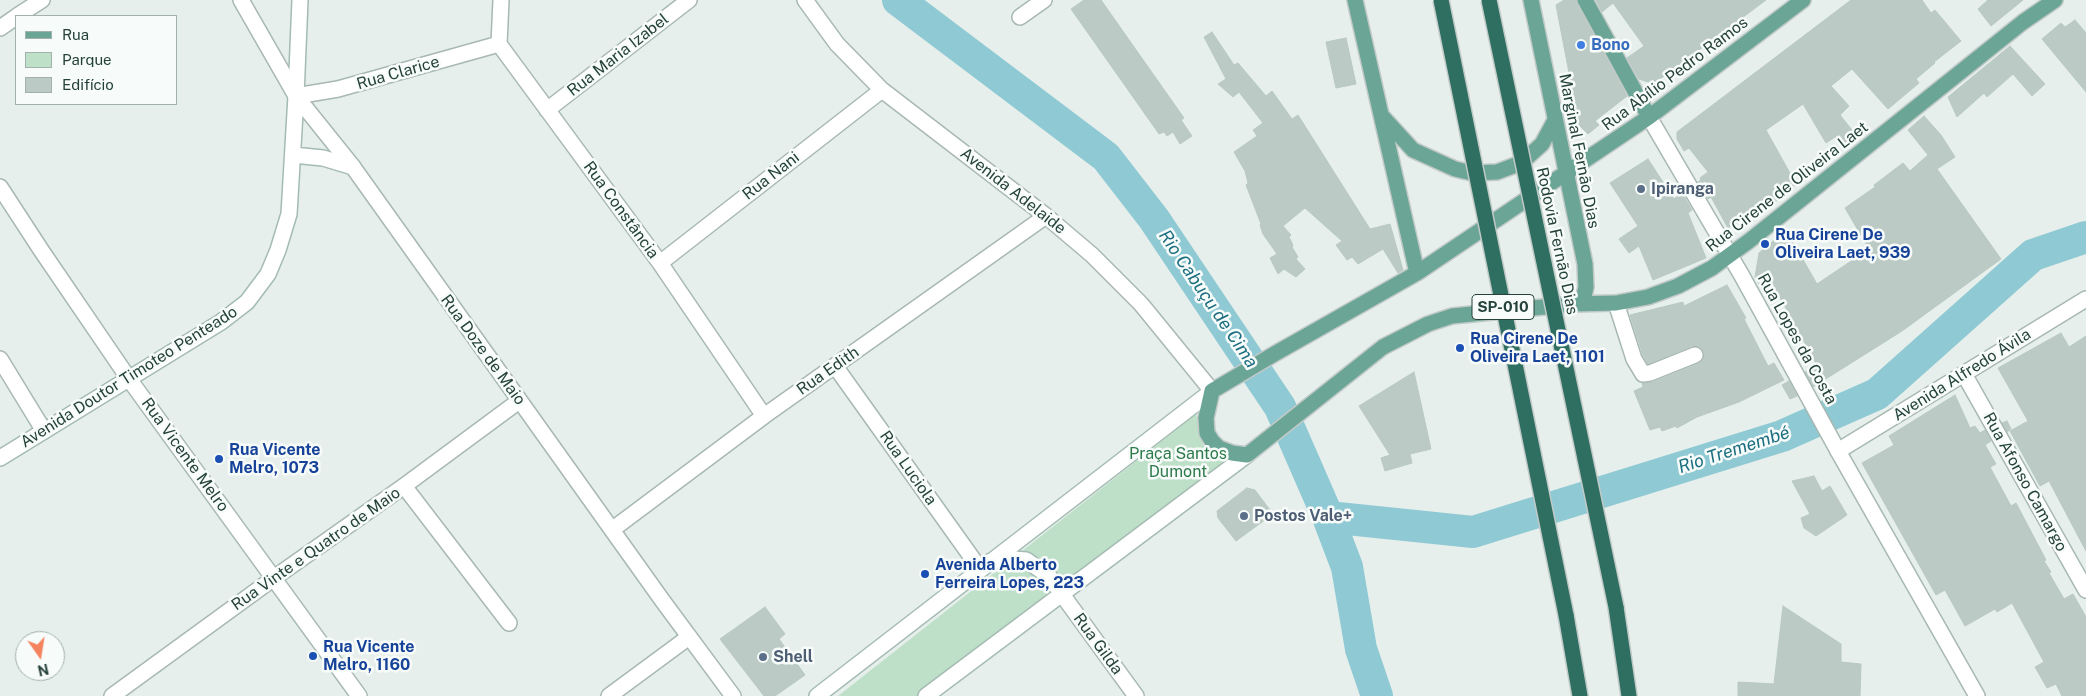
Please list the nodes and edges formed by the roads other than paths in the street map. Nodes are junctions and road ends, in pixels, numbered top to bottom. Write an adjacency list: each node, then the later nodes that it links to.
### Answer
1 (42, 0): 15 (street)
2 (240, 0): 21 (street, Rua Doze de Maio)
3 (300, 0): 21 (street, Avenida Doutor Timoteo Penteado)
4 (501, 0): 19 (street)
5 (689, 0): 22 (street, Rua Maria Izabel)
6 (805, 0): 20 (street, Avenida Adelaide)
7 (1044, 0): 16 (street)
8 (1355, 0): 23 (main road)
9 (1441, 0): 64 (highway, SP-010, bridge)
10 (1489, 0): 65 (highway, Rodovia Fernão Dias / SP-010, bridge)
11 (1531, 0): 25 (main road, Marginal Fernão Dias)
12 (1585, 0): 24 (main road, Rua Lopes da Costa)
13 (1803, 0): 24 (main road, Rua Abílio Pedro Ramos)
14 (2055, 0): 31 (main road, Rua Cirene de Oliveira Laet)
15 (20, 15)
16 (1020, 17)
17 (15, 18): 18 (street)
18 (0, 28)
19 (499, 44): 21 (street, Rua Clarice); 22 (street, Rua Constância)
20 (882, 90): 30 (street, Avenida Adelaide); 32 (street, Rua Nani)
21 (296, 96): 26 (street, Avenida Doutor Timoteo Penteado); 27 (street, Rua Doze de Maio)
22 (547, 110): 32 (street, Rua Constância)
23 (1380, 114): 25 (main road); 33 (main road)
24 (1649, 117): 28 (main road, Rua Abílio Pedro Ramos); 31 (street, Rua Lopes da Costa)
25 (1555, 120): 28 (main road, Marginal Fernão Dias)
26 (293, 155): 27 (street); 41 (street, Avenida Doutor Timoteo Penteado)
27 (353, 167): 43 (street, Rua Doze de Maio)
28 (1567, 174): 33 (main road, Rua Abílio Pedro Ramos); 35 (main road, Marginal Fernão Dias)
29 (0, 187): 41 (street, Rua Vicente Melro)
30 (1046, 216): 39 (street, Rua Edith); 42 (street, Avenida Adelaide)
31 (1730, 255): 36 (main road, Rua Cirene de Oliveira Laet); 46 (street, Rua Lopes da Costa)
32 (660, 263): 44 (street, Rua Constância)
33 (1417, 273): 42 (main road, Rua Abílio Pedro Ramos)
34 (2086, 299): 40 (street, Avenida Alfredo Ávila)
35 (1574, 304): 36 (main road, Rua Cirene de Oliveira Laet); 47 (main road, Rua Cirene de Oliveira Laet)
36 (1616, 304): 37 (street)
37 (1695, 355)
38 (0, 359): 45 (street)
39 (835, 366): 44 (street, Rua Edith); 51 (street, Rua Luciola)
40 (1964, 374): 46 (street, Avenida Alfredo Ávila); 53 (street, Rua Afonso Camargo)
41 (129, 379): 45 (street, Avenida Doutor Timoteo Penteado); 52 (street, Rua Vicente Melro)
42 (1218, 387): 47 (main road); 51 (street)
43 (519, 401): 49 (street, Rua Vinte e Quatro de Maio); 50 (street, Rua Doze de Maio)
44 (764, 416): 50 (street, Rua Edith)
45 (44, 431): 48 (street, Avenida Doutor Timoteo Penteado)
46 (1838, 450): 66 (street, Rua Lopes da Costa)
47 (1247, 455): 54 (street)
48 (0, 458)
49 (404, 486): 52 (street, Rua Vinte e Quatro de Maio); 55 (street)
50 (613, 529): 56 (street, Rua Doze de Maio)
51 (985, 565): 54 (street, Rua Gilda); 61 (street)
52 (274, 578): 57 (street, Rua Vinte e Quatro de Maio); 58 (street, Rua Vicente Melro)
53 (2086, 590)
54 (1061, 593): 62 (street); 63 (street, Rua Gilda)
55 (509, 623)
56 (689, 637): 59 (street); 60 (street, Rua Doze de Maio)
57 (112, 696)
58 (359, 696)
59 (609, 696)
60 (733, 696)
61 (817, 696)
62 (927, 696)
63 (1136, 696)
64 (1580, 696)
65 (1629, 696)
66 (1977, 696)

